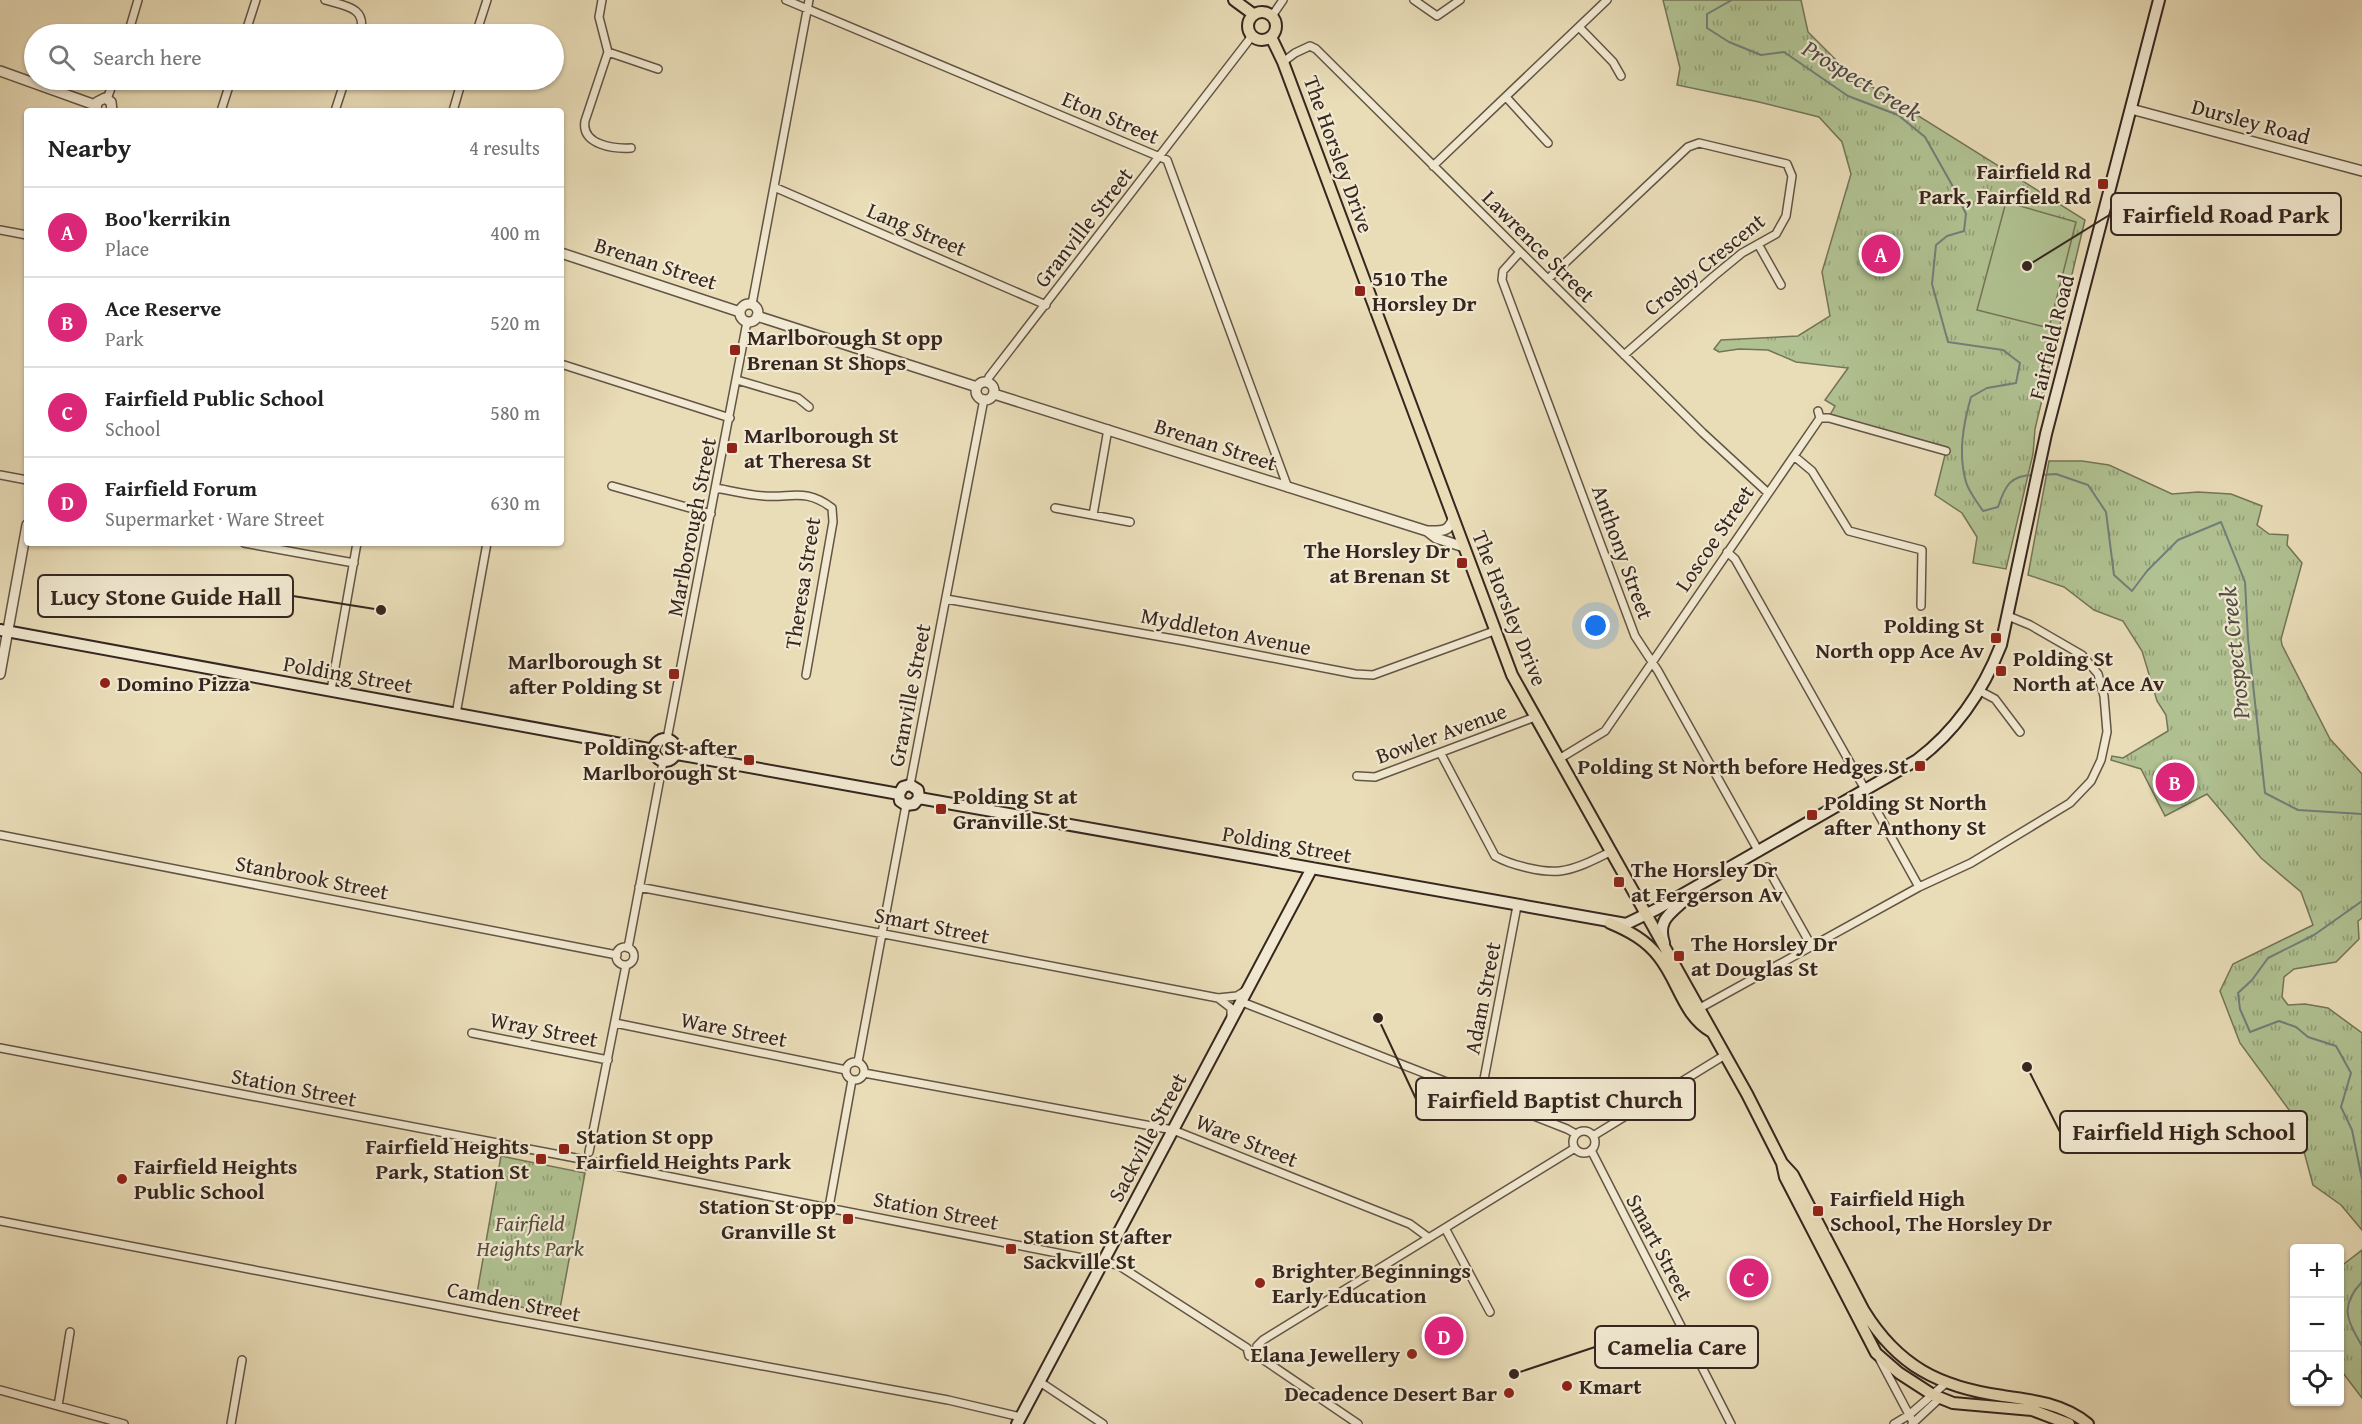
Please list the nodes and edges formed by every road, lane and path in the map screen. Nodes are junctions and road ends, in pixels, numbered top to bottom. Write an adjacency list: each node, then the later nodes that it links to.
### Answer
1 (138, 0): 17 (street)
2 (256, 0): 18 (street)
3 (325, 0): 19 (street)
4 (487, 0): 20 (street)
5 (602, 0): 24 (street)
6 (786, 0): 14 (street, Eton Street)
7 (809, 0): 14 (street)
8 (1234, 0): 15 (main road)
9 (1283, 0): 16 (street)
10 (1414, 0): 11 (street)
11 (1460, 0)
12 (1607, 0): 21 (street)
13 (2159, 0): 42 (main road, Fairfield Road)
14 (808, 9): 45 (street, Eton Street); 48 (street)
15 (1253, 14): 16 (main road); 22 (main road)
16 (1272, 16): 23 (main road)
17 (131, 24)
18 (248, 24)
19 (361, 24)
20 (479, 24)
21 (1579, 27): 28 (street); 35 (street)
22 (1252, 36): 23 (main road); 45 (street, Granville Street)
23 (1271, 37): 25 (main road, The Horsley Drive)
24 (608, 52): 26 (street); 44 (street)
25 (1283, 62): 46 (street, Lawrence Street); 82 (main road, The Horsley Drive)
26 (658, 69)
27 (0, 71): 29 (street)
28 (1621, 76)
29 (24, 80)
30 (49, 90): 37 (street)
31 (110, 90): 36 (street)
32 (228, 90): 39 (street)
33 (342, 90): 40 (street)
34 (459, 90): 41 (street)
35 (1506, 97): 43 (street); 46 (street)
36 (107, 99): 37 (street); 38 (street)
37 (96, 108)
38 (112, 108)
39 (222, 108)
40 (336, 108)
41 (454, 108)
42 (2131, 109): 47 (street, Dursley Road); 94 (main road, Fairfield Road)
43 (1548, 143)
44 (631, 148)
45 (1160, 157): 57 (street, Granville Street); 77 (street, Eton Street)
46 (1433, 166): 52 (street, Lawrence Street)
47 (2362, 171)
48 (774, 188): 56 (street); 57 (street, Lang Street)
49 (0, 230): 50 (street)
50 (24, 234)
51 (1758, 244): 54 (street, Crosby Crescent); 55 (street); 61 (street, Crosby Crescent)
52 (1520, 252): 54 (street, Lawrence Street); 97 (street, Anthony Street)
53 (564, 255): 58 (street, Brenan Street)
54 (1548, 279): 61 (street, Lawrence Street)
55 (1781, 285)
56 (752, 304): 58 (street); 59 (street)
57 (1046, 305): 64 (street, Granville Street)
58 (740, 312): 60 (street)
59 (757, 316): 60 (street); 65 (street)
60 (747, 322): 63 (street, Marlborough Street)
61 (1624, 355): 78 (street, Lawrence Street)
62 (564, 365): 69 (street)
63 (737, 380): 68 (street); 69 (street, Marlborough Street)
64 (987, 382): 65 (street); 66 (street)
65 (977, 387): 67 (street)
66 (994, 394): 67 (street); 70 (street, Brenan Street)
67 (984, 399): 92 (street, Granville Street)
68 (809, 407)
69 (730, 418): 76 (street, Marlborough Street)
70 (1108, 429): 77 (street, Brenan Street); 81 (street)
71 (1946, 451): 72 (street, Loscoe Street)
72 (1794, 456): 78 (street, Loscoe Street); 93 (street)
73 (0, 475): 74 (street)
74 (24, 479)
75 (612, 486): 80 (street)
76 (716, 488): 80 (street, Marlborough Street); 99 (street, Theresa Street)
77 (1288, 488): 84 (street, Brenan Street)
78 (1767, 492): 90 (street, Loscoe Street)
79 (1054, 508): 81 (street)
80 (711, 514): 105 (street, Marlborough Street)
81 (1093, 515): 83 (street)
82 (1453, 518): 84 (street); 89 (main road, The Horsley Drive)
83 (1131, 522)
84 (1427, 531): 89 (street, Brenan Street)
85 (24, 539): 95 (street)
86 (260, 546): 91 (street)
87 (357, 546): 91 (street)
88 (486, 546): 102 (street)
89 (1464, 547): 96 (main road, The Horsley Drive)
90 (1727, 552): 97 (street, Loscoe Street); 113 (street)
91 (354, 563): 100 (street)
92 (946, 600): 96 (street, Myddleton Avenue); 112 (street, Granville Street)
93 (1921, 606)
94 (2008, 616): 101 (main road, Fairfield Road); 124 (street)
95 (4, 631): 98 (street); 100 (main road, Polding Street)
96 (1494, 631): 103 (main road, The Horsley Drive)
97 (1651, 662): 109 (street, Loscoe Street); 120 (street, Anthony Street)
98 (0, 674)
99 (806, 675)
100 (331, 690): 102 (main road, Polding Street)
101 (1980, 690): 104 (street); 113 (main road, Fairfield Road)
102 (456, 714): 106 (main road, Polding Street)
103 (1535, 717): 108 (street, Bowler Avenue); 109 (main road, The Horsley Drive)
104 (2020, 732)
105 (668, 739): 106 (main road); 107 (main road)
106 (654, 750): 110 (main road)
107 (676, 754): 110 (main road); 114 (main road)
108 (1441, 754): 111 (street, Bowler Avenue); 119 (street)
109 (1559, 759): 119 (main road, The Horsley Drive)
110 (663, 762): 123 (street)
111 (1358, 776)
112 (910, 785): 114 (main road); 115 (main road)
113 (1866, 791): 120 (main road, Polding Street)
114 (899, 794): 116 (main road)
115 (919, 798): 116 (main road); 122 (main road, Polding Street)
116 (906, 805): 129 (street)
117 (1874, 806): 124 (street)
118 (0, 835): 133 (street, Stanbrook Street)
119 (1610, 852): 127 (main road, The Horsley Drive)
120 (1759, 852): 125 (main road, Polding Street)
121 (1767, 867): 131 (street)
122 (1312, 868): 126 (main road, Polding Street); 135 (main road, Sackville Street)
123 (639, 887): 129 (street, Smart Street); 132 (street)
124 (1919, 887): 131 (street)
125 (1695, 888): 127 (main road, Polding Street); 130 (main road)
126 (1517, 906): 128 (main road, Polding Street); 150 (street, Adam Street)
127 (1647, 915): 128 (main road, Polding Street); 130 (main road, The Horsley Drive)
128 (1610, 923): 141 (main road)
129 (882, 934): 136 (street, Smart Street); 146 (street)
130 (1664, 943): 138 (main road, The Horsley Drive)
131 (1812, 947): 138 (street)
132 (628, 948): 133 (street); 134 (street)
133 (616, 955): 134 (street)
134 (626, 965): 139 (street)
135 (1251, 985): 136 (street, Smart Street); 137 (main road, Sackville Street)
136 (1218, 998): 140 (street)
137 (1242, 1002): 140 (main road, Sackville Street); 150 (street)
138 (1700, 1008): 141 (main road, The Horsley Drive)
139 (615, 1023): 145 (street); 147 (street, Ware Street)
140 (1230, 1025): 151 (main road, Sackville Street)
141 (1713, 1033): 144 (main road, The Horsley Drive)
142 (472, 1034): 145 (street, Wray Street)
143 (0, 1048): 157 (street, Station Street)
144 (1725, 1055): 153 (street); 159 (main road, The Horsley Drive)
145 (608, 1060): 156 (street)
146 (858, 1062): 147 (street); 148 (street)
147 (846, 1070): 149 (street)
148 (864, 1072): 149 (street); 151 (street, Ware Street)
149 (852, 1080): 160 (street)
150 (1481, 1095): 152 (street)
151 (1173, 1130): 163 (street, Ware Street); 164 (main road, Sackville Street)
152 (1576, 1134): 153 (street); 154 (street)
153 (1593, 1136): 155 (street)
154 (1575, 1148): 155 (street); 162 (street)
155 (1591, 1150): 183 (street, Smart Street)
156 (589, 1152): 157 (street); 158 (street)
157 (581, 1160): 158 (street)
158 (595, 1162): 160 (street, Station Street)
159 (1782, 1163): 169 (main road, The Horsley Drive); 173 (main road, The Horsley Drive)
160 (829, 1207): 164 (street, Station Street)
161 (0, 1221): 178 (street, Camden Street)
162 (1445, 1228): 163 (street); 165 (street)
163 (1429, 1238): 167 (street)
164 (1102, 1261): 168 (street, Station Street); 172 (main road, Sackville Street)
165 (1490, 1312)
166 (70, 1332): 176 (street)
167 (1257, 1346): 168 (street); 170 (street)
168 (1247, 1348): 170 (street)
169 (1876, 1353): 175 (main road, The Horsley Drive); 177 (street)
170 (1258, 1356): 182 (street)
171 (242, 1360): 180 (street)
172 (1040, 1382): 178 (main road, Sackville Street); 181 (street)
173 (1946, 1383): 175 (street); 187 (main road, The Horsley Drive)
174 (0, 1390): 176 (street)
175 (1937, 1397): 177 (street); 185 (street); 186 (main road, The Horsley Drive)
176 (58, 1406): 179 (street)
177 (1909, 1415): 184 (street); 185 (street)
178 (1019, 1421)
179 (124, 1424)
180 (231, 1424)
181 (1103, 1424)
182 (1358, 1424)
183 (1731, 1424)
184 (1894, 1424)
185 (1913, 1424)
186 (2068, 1424)
187 (2088, 1424)

